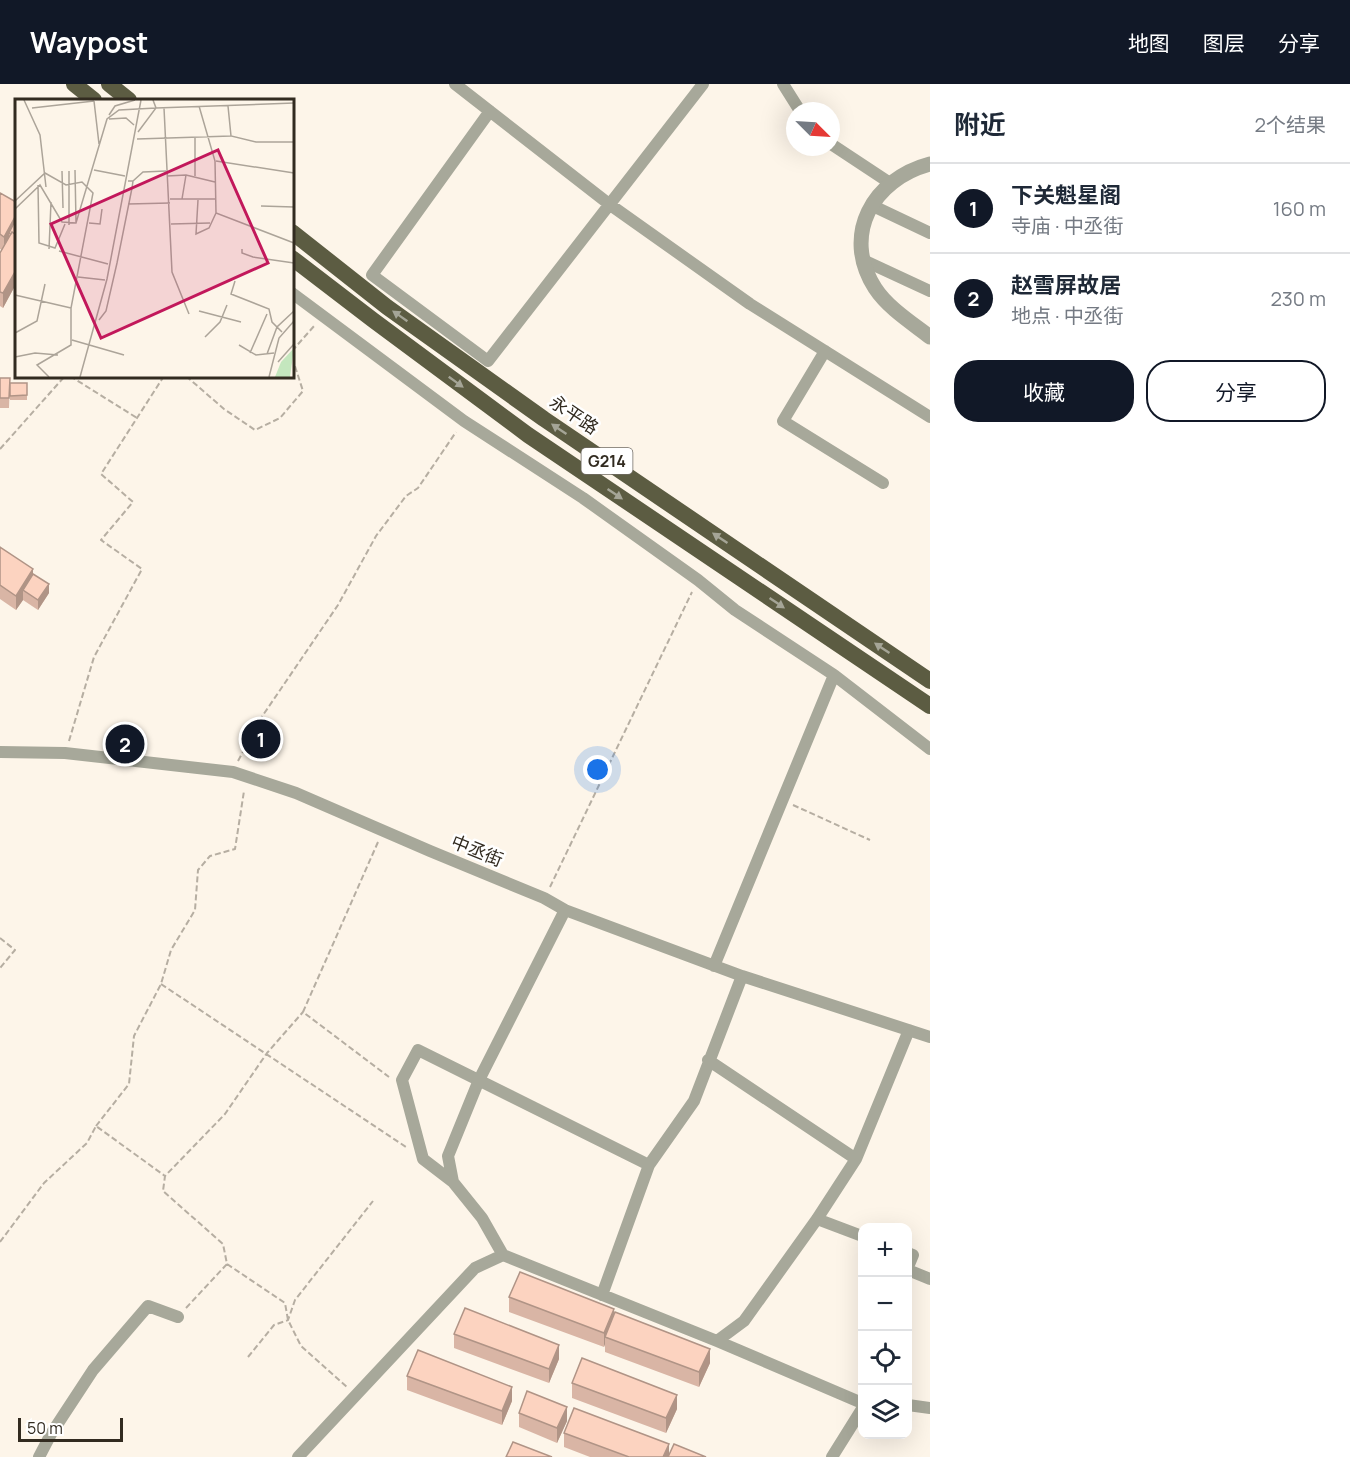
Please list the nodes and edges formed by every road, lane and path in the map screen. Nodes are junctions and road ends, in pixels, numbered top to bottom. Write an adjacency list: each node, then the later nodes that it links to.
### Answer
1 (74, 84): 6 (highway)
2 (109, 84): 7 (highway)
3 (455, 84): 9 (street)
4 (703, 84): 13 (street)
5 (783, 84): 8 (street)
6 (93, 99)
7 (128, 99)
8 (794, 102)
9 (490, 111): 13 (street); 13 (street)
10 (840, 150): 12 (street)
11 (930, 164): 12 (street)
12 (890, 183): 14 (street)
13 (609, 204): 24 (street)
14 (872, 205): 15 (street); 18 (street)
15 (930, 233)
16 (294, 234): 37 (highway, 永平路 / G214, one-way to 16)
17 (294, 260): 38 (highway, G214, one-way to 38)
18 (863, 260): 19 (street); 22 (street)
19 (930, 291)
20 (294, 295): 21 (street)
21 (322, 316): 23 (path); 32 (street)
22 (930, 337)
23 (294, 349)
24 (825, 351): 30 (street); 34 (street)
25 (294, 363): 29 (path)
26 (63, 378): 33 (path)
27 (73, 378): 31 (path)
28 (163, 378): 31 (path)
29 (188, 378)
30 (930, 417)
31 (137, 418): 41 (path)
32 (464, 420): 35 (street); 42 (path)
33 (0, 449)
34 (883, 483)
35 (698, 580): 36 (street); 47 (path)
36 (834, 675): 39 (street); 44 (street)
37 (930, 681)
38 (930, 706)
39 (930, 749)
40 (0, 752): 41 (street, 中丞街)
41 (65, 753): 42 (street, 中丞街)
42 (233, 771): 43 (street, 中丞街)
43 (246, 776): 45 (street, 中丞街); 53 (path)
44 (782, 800): 46 (path); 50 (street)
45 (383, 831): 47 (street, 中丞街); 54 (path)
46 (870, 840)
47 (544, 898): 48 (street, 中丞街)
48 (566, 910): 50 (street, 中丞街); 59 (street)
49 (0, 938): 51 (path)
50 (714, 966): 52 (street, 中丞街)
51 (0, 968)
52 (742, 976): 55 (street, 中丞街); 58 (street)
53 (161, 984): 57 (path); 61 (path)
54 (303, 1012): 57 (path); 60 (path)
55 (909, 1030): 56 (street, 中丞街); 63 (street)
56 (930, 1036)
57 (267, 1053): 62 (path); 65 (path)
58 (708, 1060): 63 (street); 64 (street)
59 (479, 1080): 60 (street); 64 (street); 66 (street)
60 (404, 1089): 62 (street)
61 (96, 1125): 65 (path); 70 (path)
62 (423, 1159): 66 (street)
63 (856, 1159): 68 (street)
64 (649, 1165): 75 (street)
65 (165, 1176): 72 (path)
66 (453, 1182): 71 (street)
67 (373, 1201): 77 (path)
68 (817, 1219): 69 (street); 78 (street)
69 (858, 1234)
70 (0, 1242)
71 (503, 1255): 75 (street); 80 (street)
72 (227, 1264): 76 (path); 77 (path)
73 (912, 1270): 74 (street)
74 (930, 1279)
75 (602, 1295): 78 (street)
76 (178, 1317): 85 (street)
77 (288, 1320): 79 (path); 80 (path)
78 (717, 1341): 81 (street)
79 (248, 1358)
80 (356, 1395): 86 (street)
81 (858, 1401)
82 (912, 1406): 83 (street)
83 (930, 1408)
84 (858, 1415): 87 (street)
85 (39, 1457)
86 (298, 1457)
87 (832, 1457)

